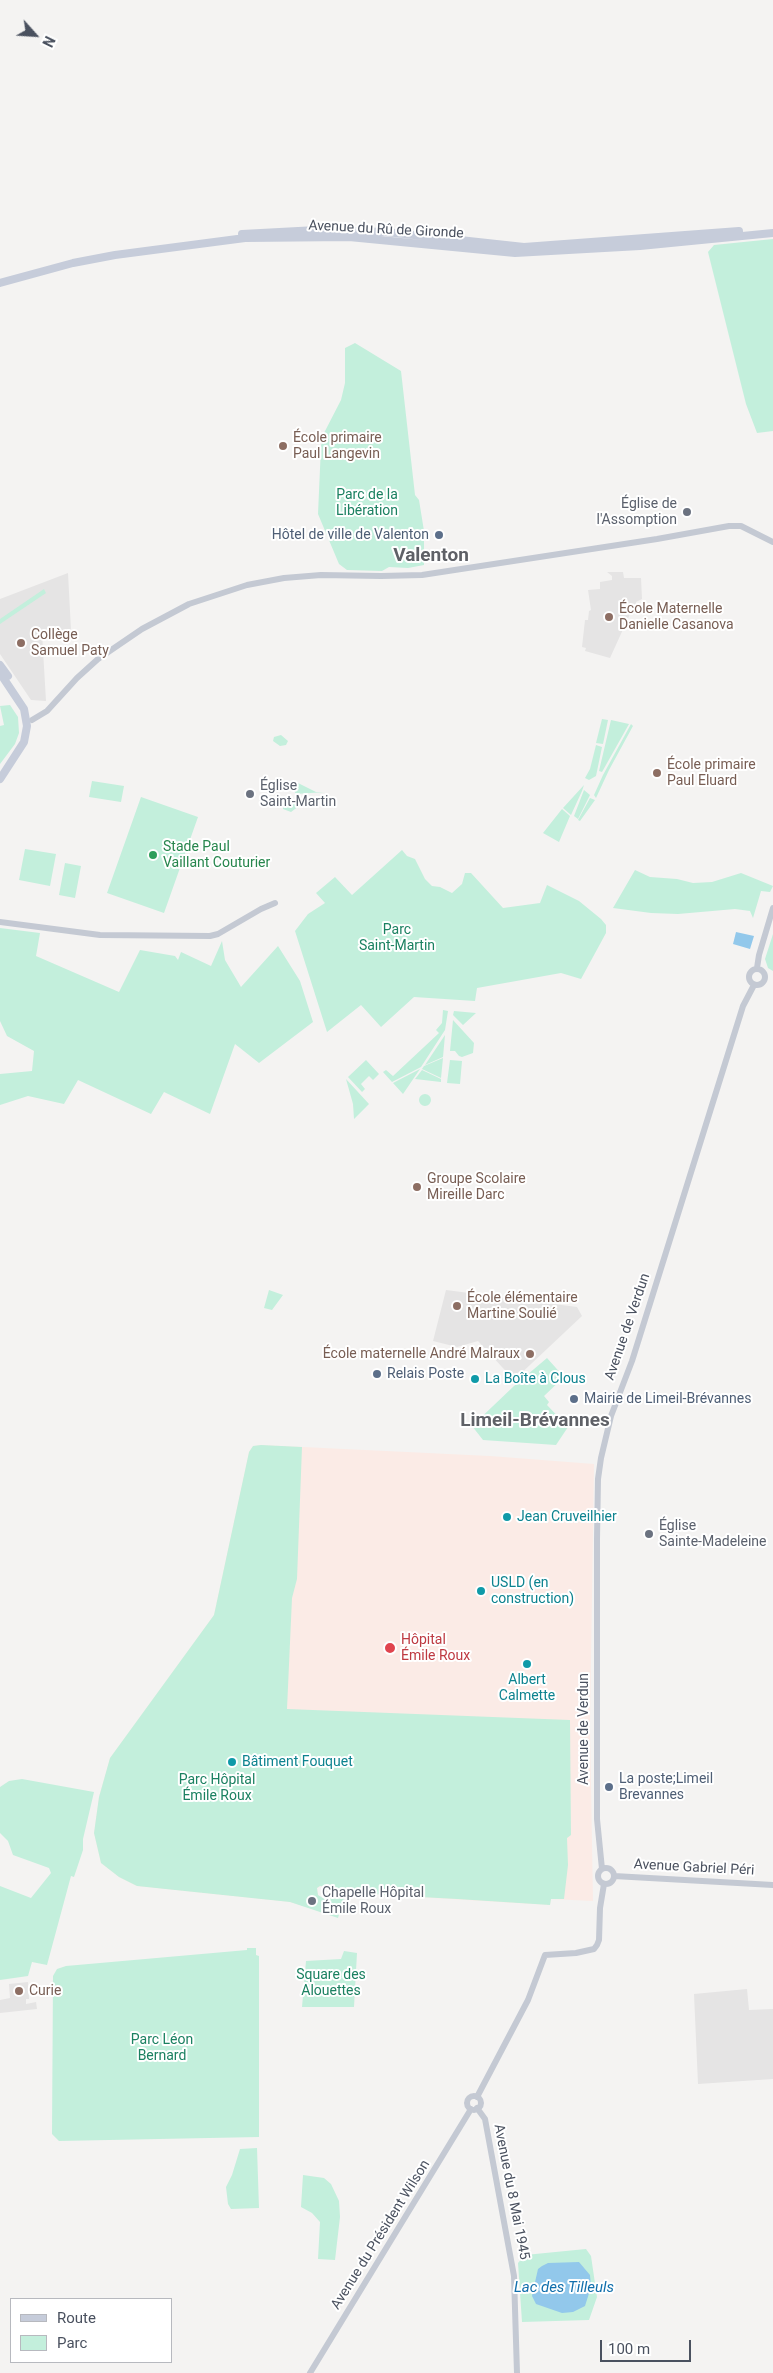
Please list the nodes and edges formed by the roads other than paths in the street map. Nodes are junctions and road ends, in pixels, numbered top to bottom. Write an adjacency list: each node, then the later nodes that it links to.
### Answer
1 (773, 229): 3 (main road, Avenue du Rû de Gironde)
2 (773, 233): 4 (main road, Avenue du Rû de Gironde)
3 (0, 278)
4 (0, 283)
5 (773, 542): 8 (street)
6 (0, 665): 8 (main road)
7 (0, 673): 8 (main road)
8 (28, 720): 9 (main road)
9 (0, 779)
10 (275, 903): 12 (street)
11 (773, 908): 13 (street)
12 (0, 922)
13 (757, 968): 14 (street); 14 (street)
14 (754, 984): 15 (street, Avenue de Verdun)
15 (602, 1869): 16 (street); 17 (street)
16 (614, 1876): 17 (street); 18 (street, Avenue Gabriel Péri)
17 (604, 1884): 19 (street)
18 (773, 1885)
19 (477, 2097): 20 (street); 20 (street)
20 (474, 2109): 21 (street, Avenue du Président Wilson); 22 (street, Avenue du 8 Mai 1945)
21 (310, 2373)
22 (517, 2373)

